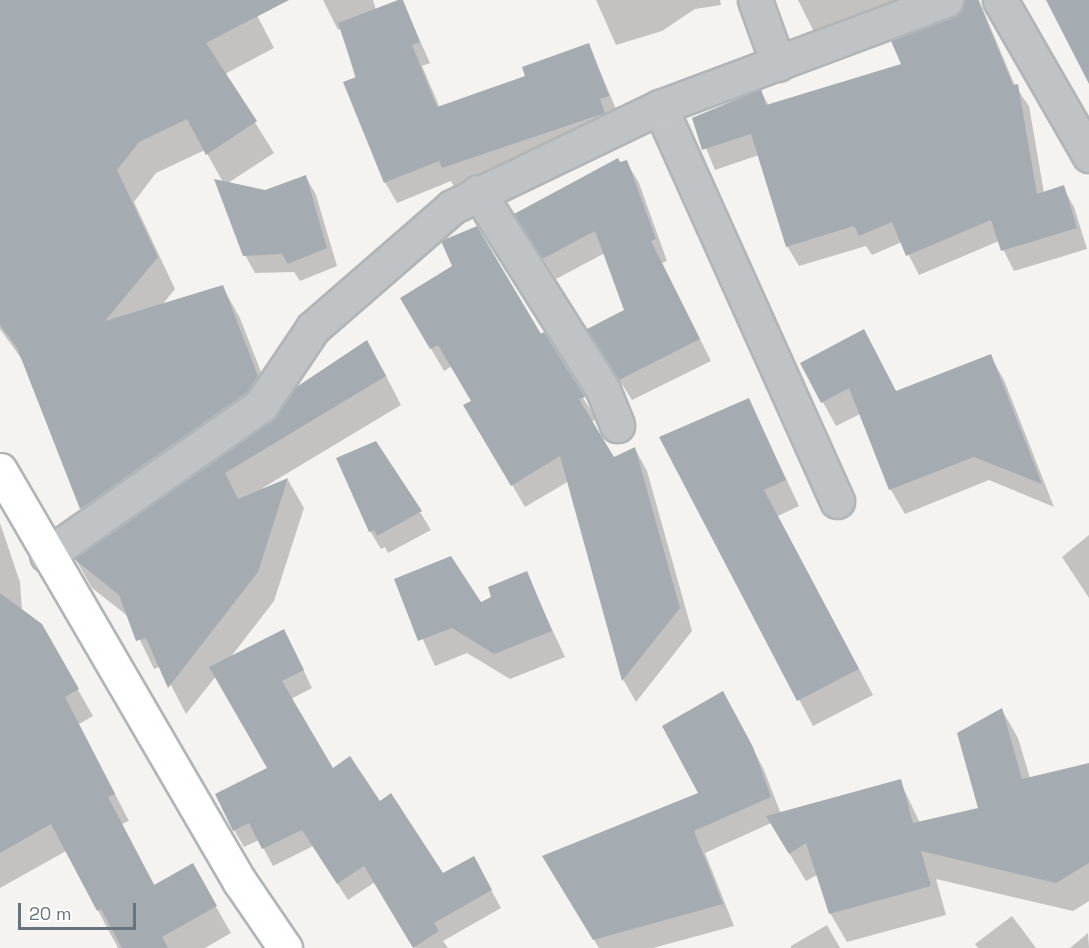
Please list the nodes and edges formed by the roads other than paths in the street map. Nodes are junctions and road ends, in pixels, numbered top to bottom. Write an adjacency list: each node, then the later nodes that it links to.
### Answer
1 (754, 0): 4 (street)
2 (946, 0): 4 (street)
3 (1000, 0): 6 (street)
4 (778, 64): 5 (street)
5 (660, 107): 7 (street); 10 (street)
6 (1089, 155)
7 (478, 192): 8 (street); 11 (street)
8 (617, 425)
9 (0, 470): 11 (street)
10 (837, 501)
11 (47, 555): 12 (street)
12 (285, 948)

